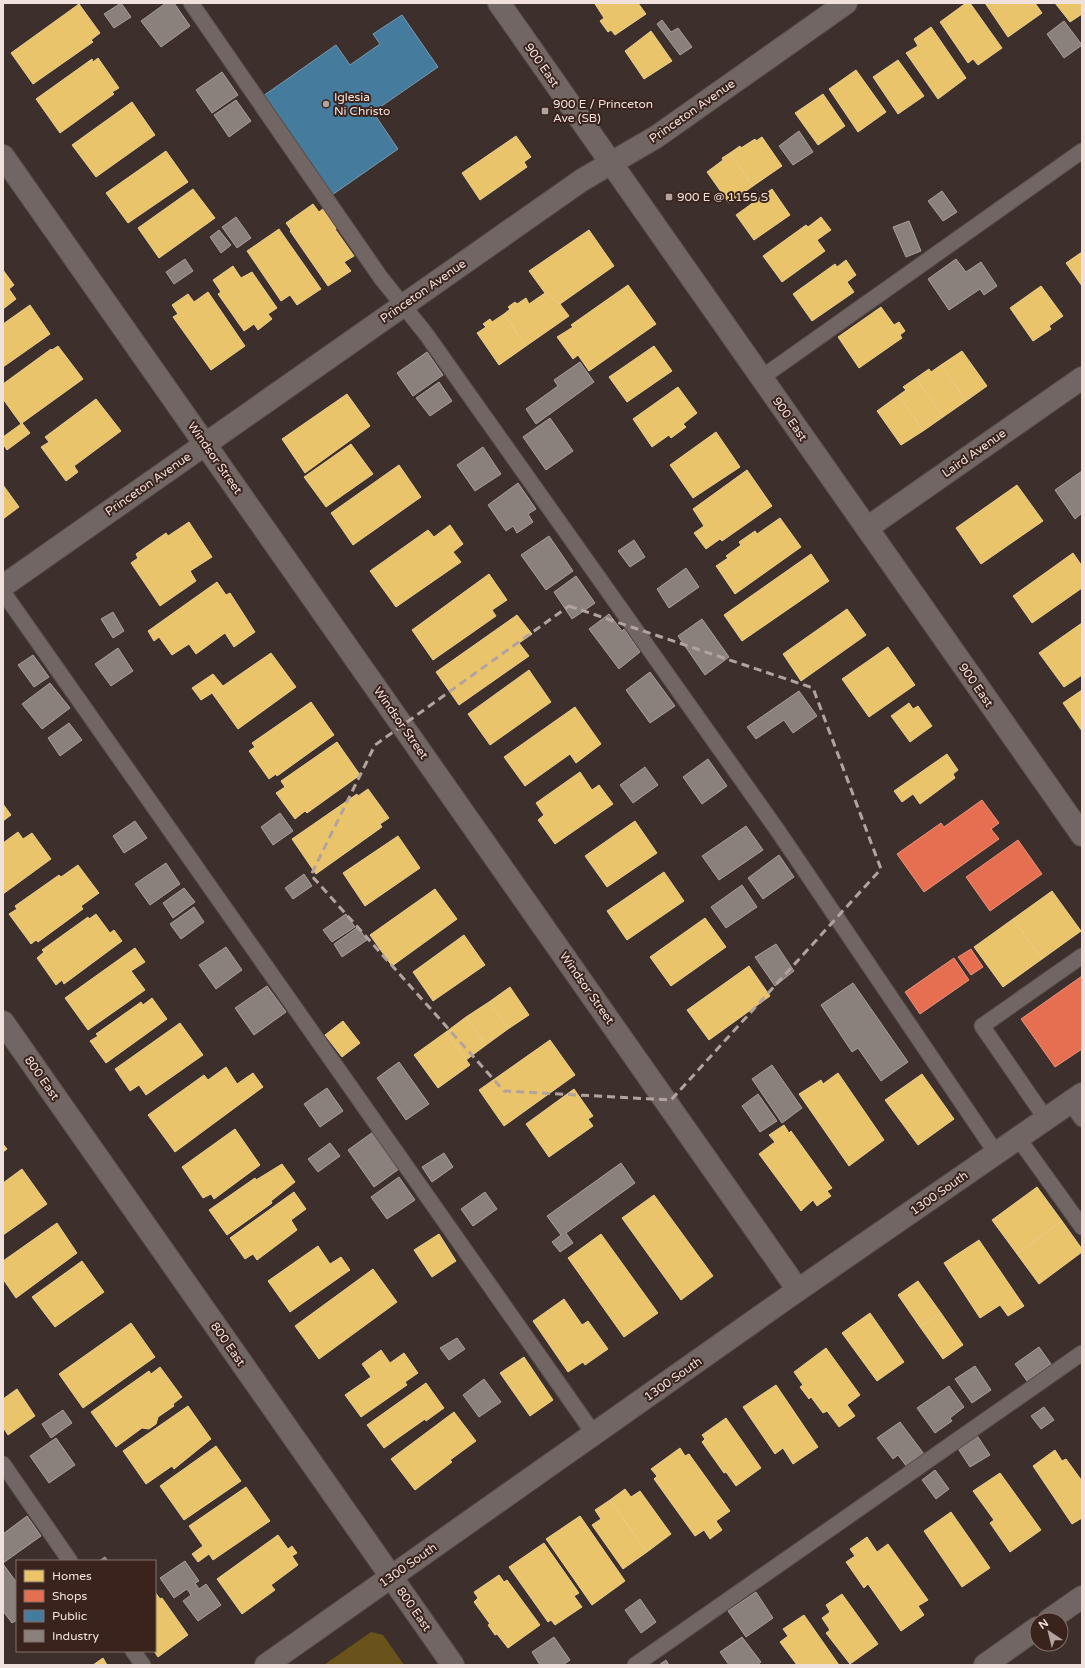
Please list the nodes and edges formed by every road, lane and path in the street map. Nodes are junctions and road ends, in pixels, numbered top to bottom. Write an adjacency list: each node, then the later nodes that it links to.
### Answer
1 (190, 3): 7 (lane)
2 (499, 3): 6 (street, 900 East)
3 (846, 3): 6 (street, Princeton Avenue)
4 (1082, 151): 8 (lane)
5 (3, 156): 10 (street, Windsor Street)
6 (611, 163): 7 (street, Princeton Avenue); 8 (street, 900 East)
7 (402, 306): 10 (street, Princeton Avenue); 20 (lane)
8 (761, 378): 11 (street, 900 East)
9 (1082, 378): 11 (street, Laird Avenue)
10 (205, 444): 12 (street, Princeton Avenue); 22 (street, Windsor Street)
11 (867, 528): 14 (street, 900 East)
12 (3, 586)
13 (3, 592): 24 (lane)
14 (1082, 835)
15 (1082, 956): 18 (lane)
16 (3, 1022): 27 (street, 800 East)
17 (1078, 1105): 18 (street, 1300 South)
18 (1046, 1119): 19 (street, 1300 South)
19 (1018, 1138): 20 (street, 1300 South); 21 (lane)
20 (996, 1153): 22 (street, 1300 South)
21 (1082, 1227)
22 (798, 1290): 24 (street, 1300 South)
23 (1082, 1353): 35 (lane)
24 (594, 1434): 27 (street, 1300 South)
25 (3, 1464): 26 (lane)
26 (69, 1560)
27 (391, 1577): 33 (street, 1300 South); 34 (street, 800 East)
28 (1082, 1597): 29 (street)
29 (1060, 1612)
30 (1029, 1634): 36 (street)
31 (134, 1652): 32 (lane)
32 (143, 1665)
33 (266, 1665)
34 (453, 1665)
35 (635, 1665)
36 (984, 1665)

